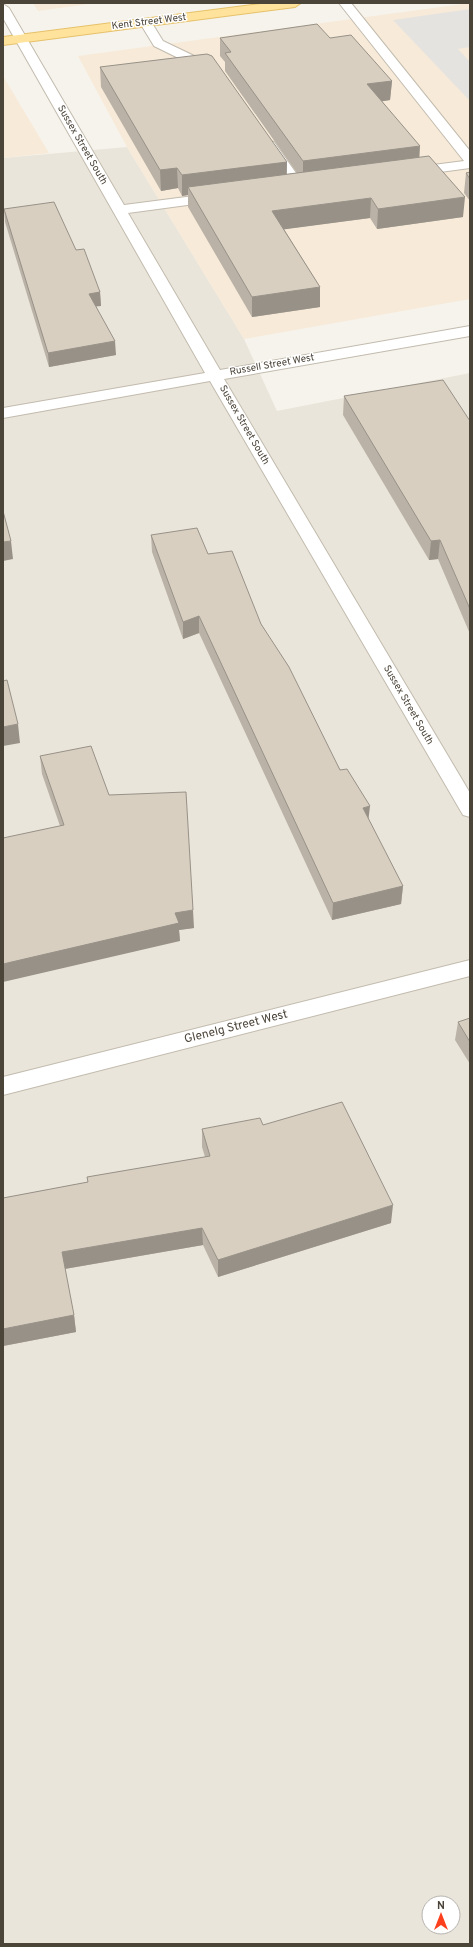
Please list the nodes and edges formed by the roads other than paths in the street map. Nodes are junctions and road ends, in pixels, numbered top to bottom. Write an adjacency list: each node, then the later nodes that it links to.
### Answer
1 (295, 3): 4 (main road, Kent Street West)
2 (345, 3): 9 (street)
3 (3, 8): 5 (street, Sussex Street South)
4 (146, 22): 5 (main road, Kent Street West); 7 (street)
5 (22, 39): 6 (main road, Kent Street West); 16 (street, Sussex Street South)
6 (3, 41)
7 (222, 78)
8 (262, 135): 13 (street)
9 (470, 160)
10 (470, 164): 11 (street)
11 (400, 173)
12 (314, 184): 13 (street)
13 (298, 186): 14 (street)
14 (283, 188)
15 (229, 195): 16 (street)
16 (120, 210): 18 (street, Sussex Street South)
17 (470, 331): 18 (street, Russell Street West)
18 (215, 376): 19 (street, Russell Street West); 20 (street, Sussex Street South)
19 (3, 413)
20 (470, 810)
21 (470, 968): 22 (street, Glenelg Street West)
22 (3, 1086)

